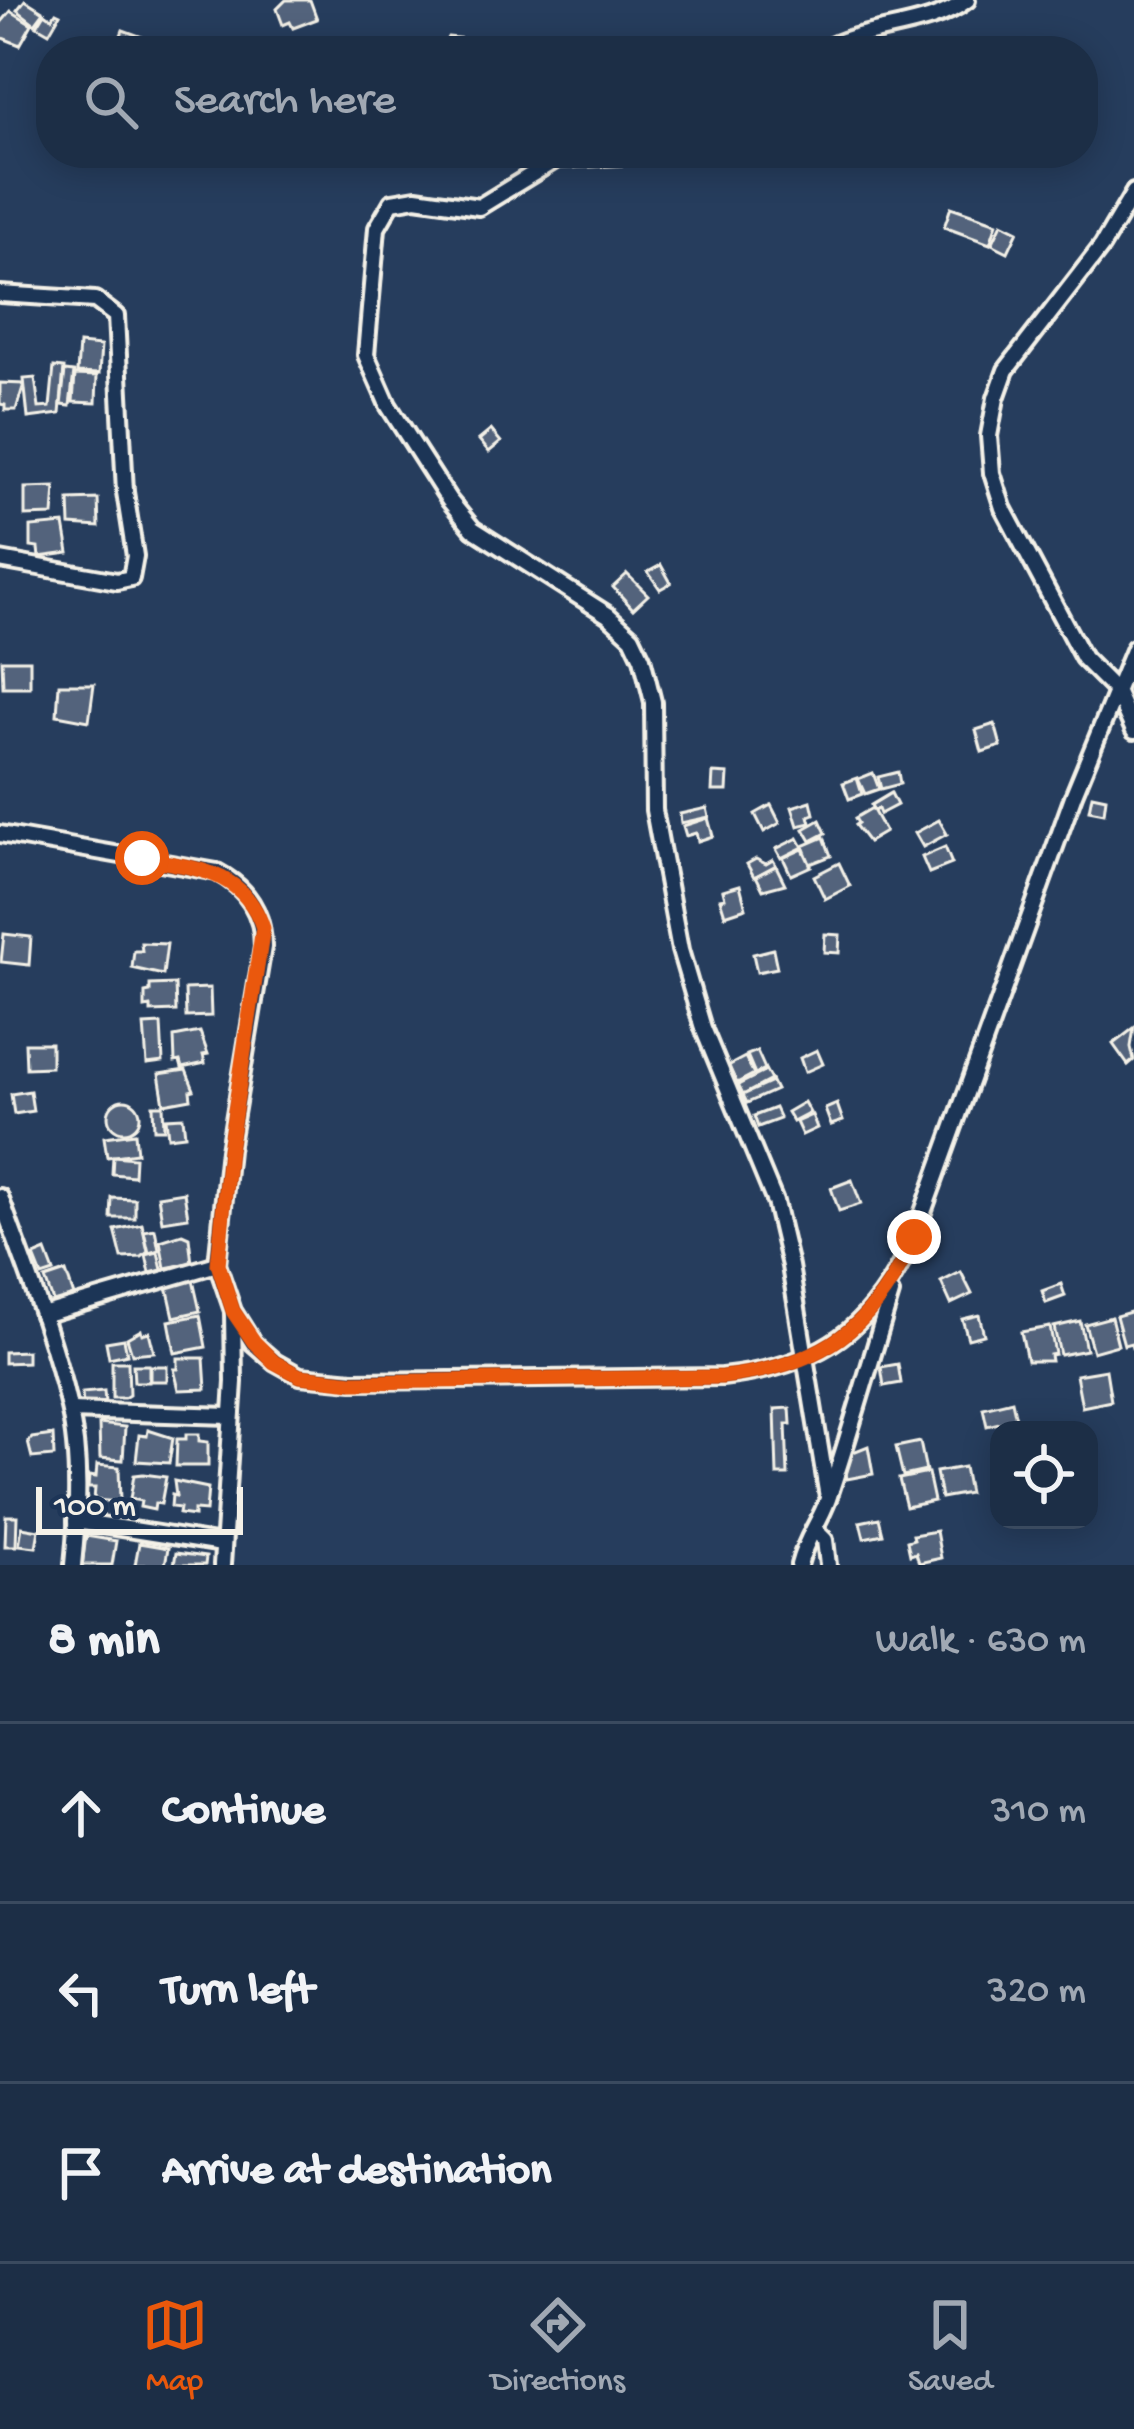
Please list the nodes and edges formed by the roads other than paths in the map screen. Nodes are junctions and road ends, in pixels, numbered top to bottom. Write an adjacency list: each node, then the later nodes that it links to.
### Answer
1 (967, 0): 2 (street)
2 (852, 36)
3 (542, 168): 16 (street)
4 (1134, 192): 8 (street)
5 (0, 294): 6 (street)
6 (0, 560)
7 (1134, 648): 8 (street)
8 (1116, 691): 9 (street); 13 (street)
9 (1134, 731)
10 (0, 834): 12 (street)
11 (0, 1197): 15 (street)
12 (218, 1264): 14 (street); 15 (street)
13 (894, 1282): 16 (street); 19 (street)
14 (233, 1311): 16 (street); 18 (street)
15 (42, 1315): 17 (street)
16 (806, 1358): 19 (street)
17 (70, 1411): 18 (street); 20 (street)
18 (230, 1416): 23 (street)
19 (828, 1497): 21 (street)
20 (76, 1521): 22 (street); 23 (street)
21 (816, 1531): 27 (street); 28 (street)
22 (75, 1544): 24 (street); 25 (street)
23 (222, 1544): 26 (street)
24 (61, 1565)
25 (73, 1565)
26 (221, 1565)
27 (799, 1565)
28 (828, 1565)

